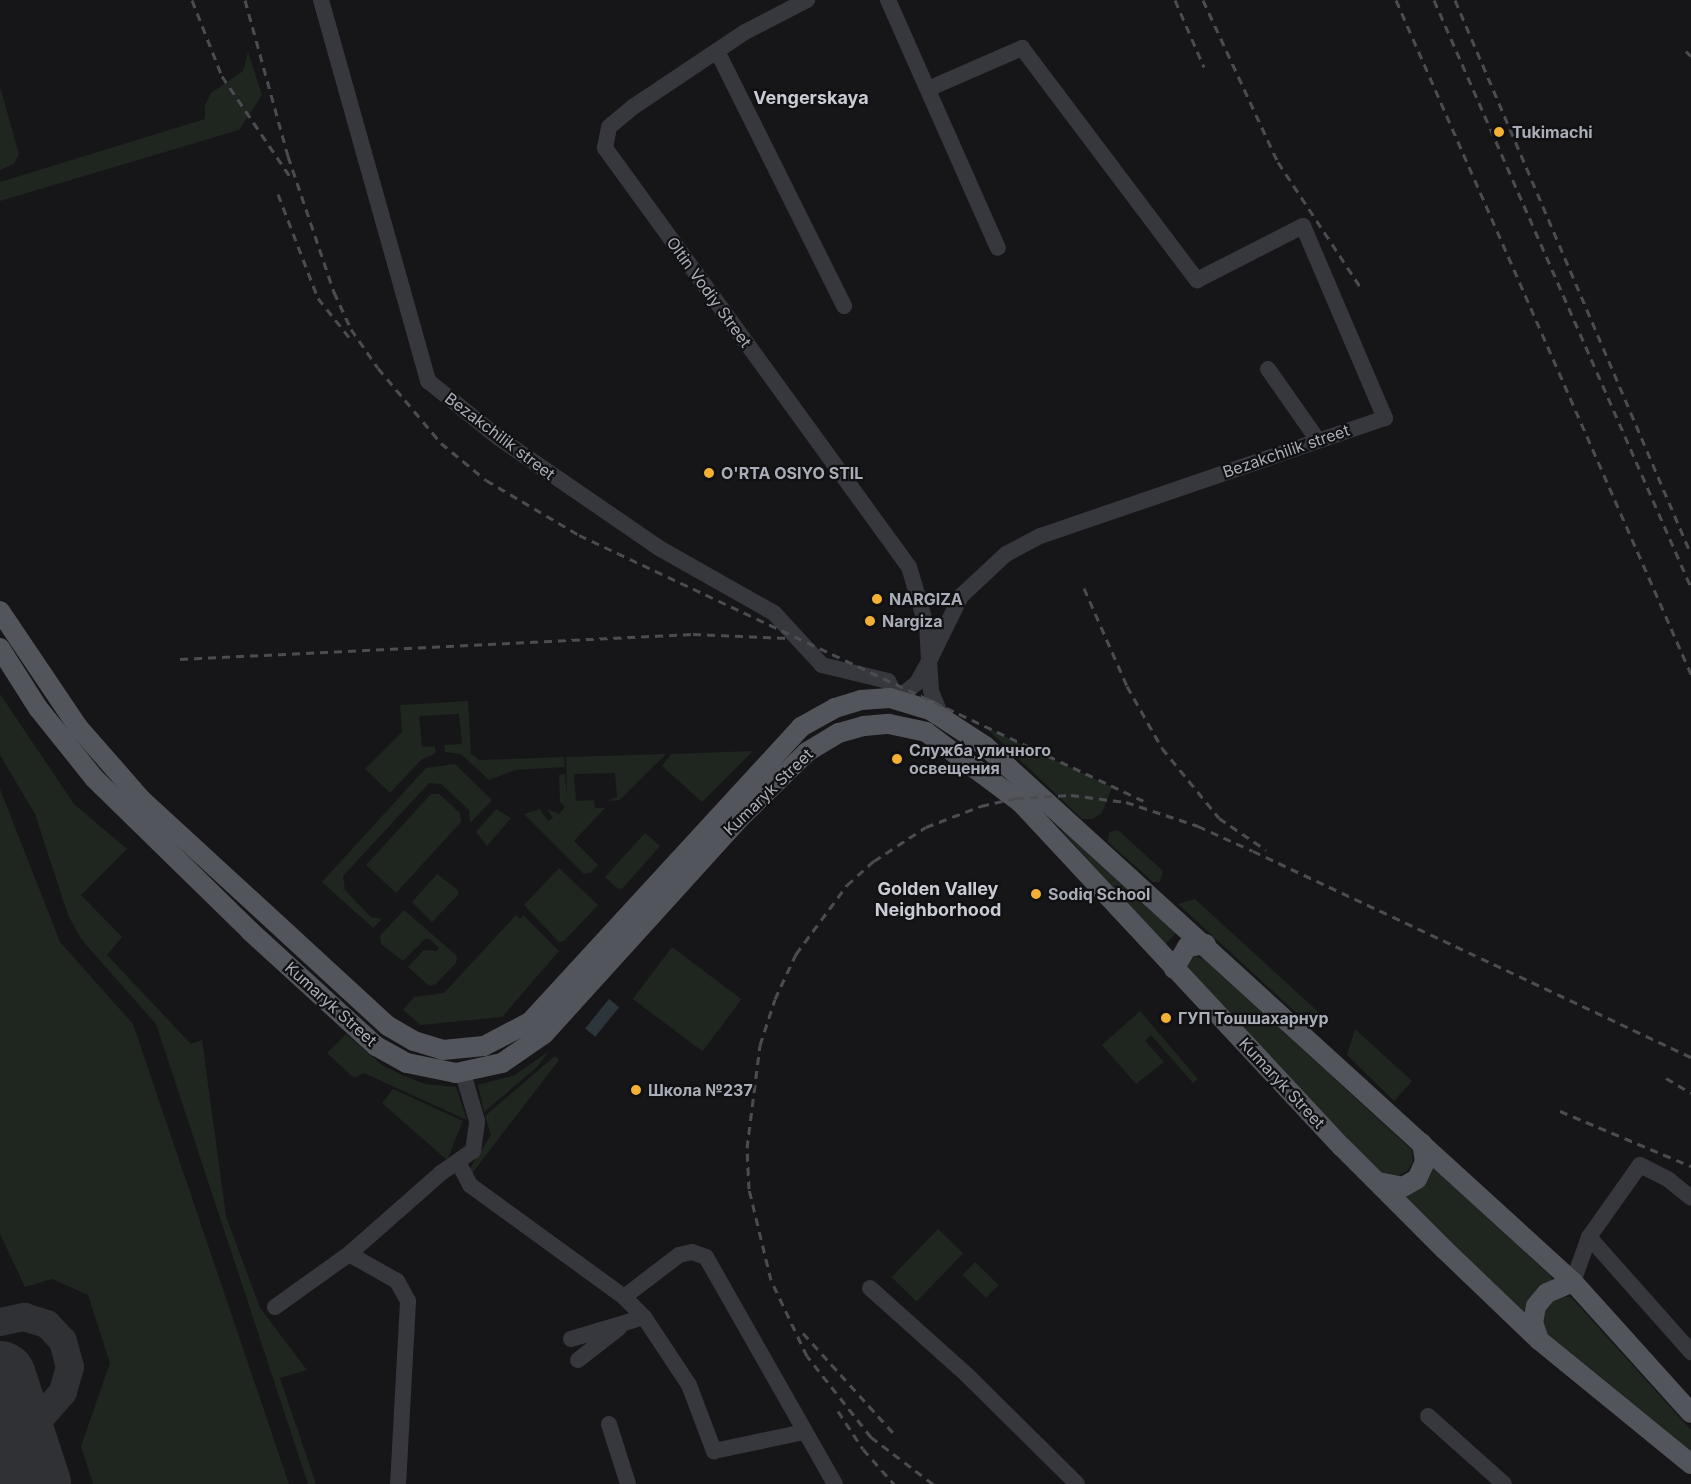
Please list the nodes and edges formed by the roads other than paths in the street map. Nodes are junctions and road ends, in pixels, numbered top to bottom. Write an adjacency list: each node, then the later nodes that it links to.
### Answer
1 (321, 0): 15 (street, Bezakchilik street)
2 (807, 0): 4 (street, Oltin Vodiy Street)
3 (888, 0): 5 (street)
4 (717, 51): 7 (street); 10 (street, Oltin Vodiy Street)
5 (928, 89): 6 (street); 9 (street, Bezakchilik street)
6 (998, 248)
7 (844, 306)
8 (1268, 369): 9 (street)
9 (1317, 439): 12 (street, Bezakchilik street)
10 (921, 606): 12 (street); 14 (street, Oltin Vodiy Street)
11 (0, 611): 19 (main road, Kumaryk Street)
12 (950, 614): 14 (street, Bezakchilik street)
13 (0, 648): 21 (main road, Kumaryk Street)
14 (929, 661): 15 (street); 16 (street, Oltin Vodiy Street)
15 (897, 699): 16 (main road, Kumaryk Street); 20 (main road, Kumaryk Street)
16 (941, 716): 17 (main road, Kumaryk Street)
17 (1059, 812): 18 (main road); 22 (main road, Kumaryk Street)
18 (1045, 827): 20 (main road, Kumaryk Street); 23 (main road, Kumaryk Street)
19 (264, 915): 20 (main road, Kumaryk Street); 21 (main road)
20 (630, 926): 24 (main road, Kumaryk Street)
21 (250, 931): 24 (main road, Kumaryk Street)
22 (1206, 944): 23 (main road); 25 (main road, Kumaryk Street)
23 (1174, 969): 27 (main road, Kumaryk Street)
24 (463, 1073): 26 (street)
25 (1422, 1143): 27 (main road); 31 (main road, Kumaryk Street)
26 (459, 1164): 30 (street); 33 (street)
27 (1375, 1181): 38 (main road, Kumaryk Street)
28 (1691, 1198): 29 (street)
29 (1588, 1244): 31 (street); 40 (street)
30 (350, 1254): 34 (street); 48 (street)
31 (1573, 1282): 38 (main road); 39 (main road, Kumaryk Street)
32 (870, 1288): 51 (street)
33 (624, 1297): 35 (street); 46 (street)
34 (275, 1307)
35 (644, 1317): 36 (street); 46 (street)
36 (622, 1325): 37 (street); 41 (street)
37 (572, 1339)
38 (1539, 1340): 47 (main road, Kumaryk Street)
39 (1637, 1351): 42 (main road); 43 (main road, Kumaryk Street)
40 (1691, 1352)
41 (578, 1360)
42 (1691, 1405)
43 (1691, 1413)
44 (1428, 1416): 52 (street)
45 (609, 1424): 49 (street)
46 (804, 1432): 50 (street)
47 (1691, 1464)
48 (399, 1484)
49 (628, 1484)
50 (835, 1484)
51 (1077, 1484)
52 (1504, 1484)

